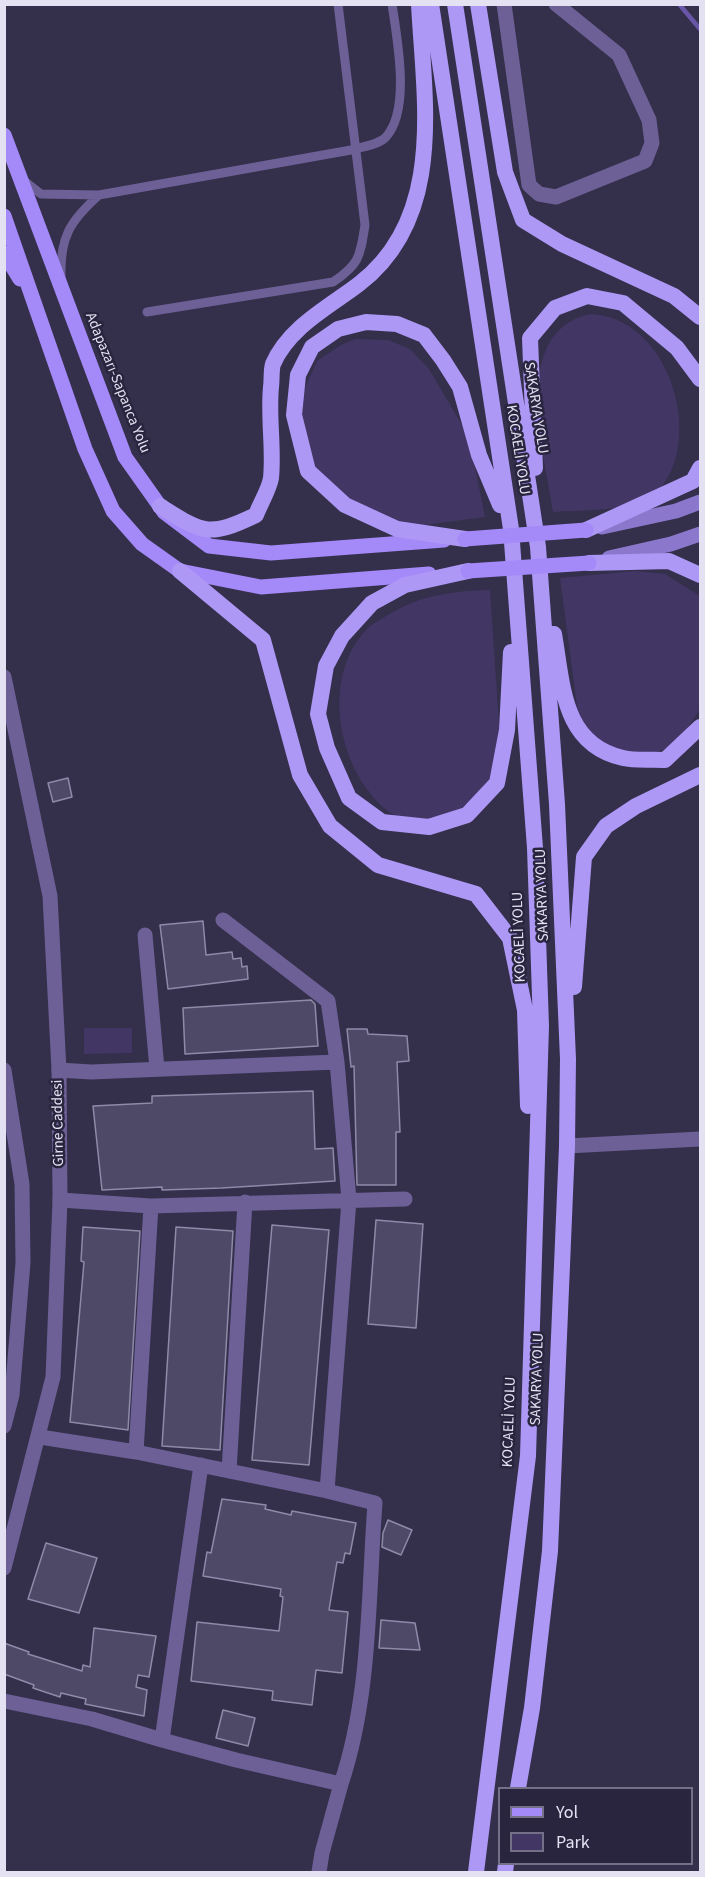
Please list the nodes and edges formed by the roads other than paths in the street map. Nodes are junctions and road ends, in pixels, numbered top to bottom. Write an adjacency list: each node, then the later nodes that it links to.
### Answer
1 (338, 4): 10 (lane)
2 (392, 4): 10 (lane)
3 (419, 4): 22 (highway)
4 (431, 4): 23 (highway, KOCAELİ YOLU)
5 (455, 4): 27 (highway, SAKARYA YOLU)
6 (478, 4): 18 (highway)
7 (504, 4): 8 (street)
8 (556, 4)
9 (4, 135): 11 (main road, Adapazarı-Sapanca Yolu)
10 (355, 149): 12 (lane); 17 (lane)
11 (21, 178): 12 (lane); 15 (main road, Adapazarı-Sapanca Yolu)
12 (99, 195): 15 (lane)
13 (4, 216): 16 (main road)
14 (4, 253): 16 (main road)
15 (62, 290): 22 (main road, Adapazarı-Sapanca Yolu)
16 (38, 308): 29 (main road)
17 (147, 312)
18 (700, 317)
19 (700, 379): 27 (highway)
20 (700, 468): 24 (highway)
21 (700, 502): 24 (main road)
22 (160, 507): 26 (main road, Adapazarı-Sapanca Yolu)
23 (511, 529): 26 (highway); 32 (highway, KOCAELİ YOLU)
24 (586, 530): 26 (main road, Adapazarı-Sapanca Yolu, bridge)
25 (700, 534): 28 (main road)
26 (465, 539)
27 (538, 552): 34 (highway); 38 (highway, SAKARYA YOLU)
28 (589, 562): 30 (main road, bridge); 31 (highway)
29 (180, 571): 30 (main road); 50 (highway)
30 (468, 571): 32 (highway)
31 (700, 575)
32 (515, 588): 50 (highway, KOCAELİ YOLU)
33 (4, 677): 42 (street, Girne Caddesi)
34 (700, 727)
35 (700, 775): 38 (highway)
36 (223, 920): 39 (street)
37 (145, 935): 40 (street)
38 (568, 1059): 44 (highway, SAKARYA YOLU)
39 (337, 1062): 40 (street); 47 (street)
40 (156, 1069): 42 (street)
41 (4, 1070): 51 (street)
42 (59, 1070): 46 (street, Girne Caddesi)
43 (700, 1139): 44 (street)
44 (567, 1146): 61 (highway, SAKARYA YOLU)
45 (405, 1199): 47 (street)
46 (60, 1200): 49 (street); 52 (street, Girne Caddesi)
47 (349, 1200): 48 (street); 56 (street)
48 (245, 1202): 49 (street); 55 (street)
49 (151, 1206): 53 (street)
50 (533, 1274): 63 (highway, KOCAELİ YOLU)
51 (4, 1426)
52 (40, 1437): 53 (street); 57 (street, Girne Caddesi)
53 (136, 1452): 54 (street)
54 (201, 1465): 55 (street); 59 (street)
55 (229, 1471): 56 (street)
56 (327, 1491): 60 (street)
57 (4, 1568)
58 (4, 1701): 59 (street)
59 (162, 1740): 60 (street)
60 (341, 1784): 62 (street)
61 (519, 1787)
62 (319, 1872)
63 (476, 1872)

